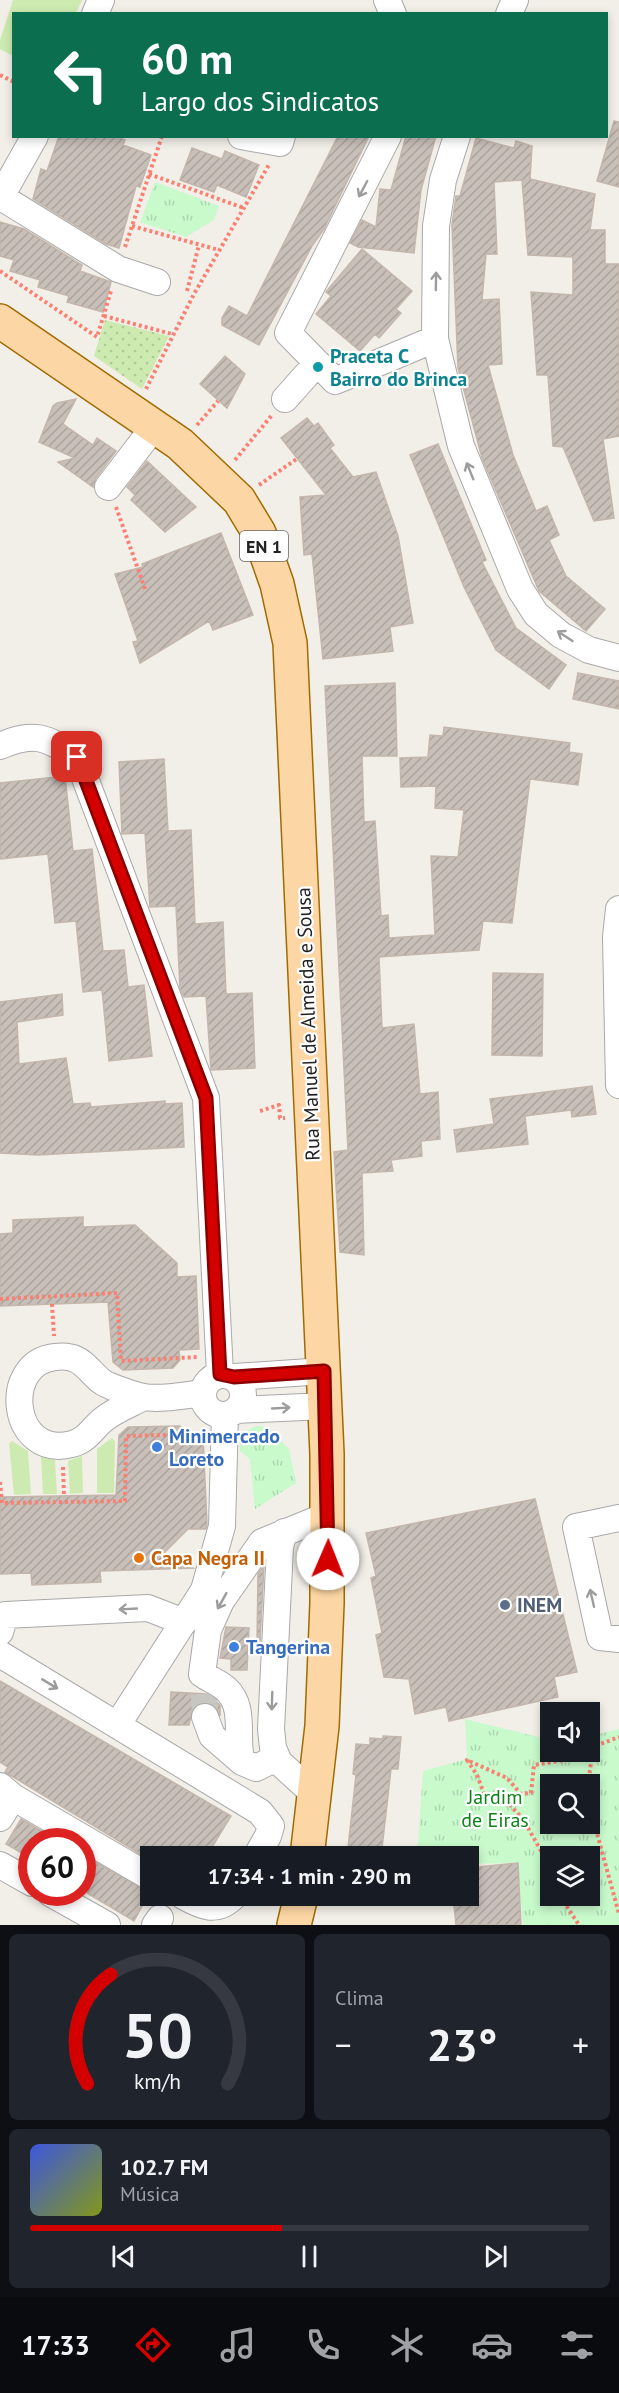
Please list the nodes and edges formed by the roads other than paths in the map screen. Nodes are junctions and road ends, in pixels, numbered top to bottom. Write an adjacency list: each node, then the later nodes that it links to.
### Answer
1 (34, 138): 6 (street)
2 (261, 138): 5 (street)
3 (387, 138): 10 (street, one-way to 10)
4 (456, 138): 9 (street, one-way to 4)
5 (281, 140)
6 (3, 188): 7 (street)
7 (157, 282)
8 (0, 321): 12 (main road, Rua Manuel de Almeida e Sousa / EN 1)
9 (435, 339): 10 (street); 14 (street, one-way to 9)
10 (317, 363): 11 (street)
11 (285, 399)
12 (146, 421): 13 (street); 18 (main road, Rua Manuel de Almeida e Sousa / EN 1)
13 (108, 487)
14 (619, 658)
15 (0, 746): 19 (street)
16 (619, 909): 17 (street)
17 (618, 1073)
18 (324, 1371): 19 (street); 23 (main road, Rua Manuel de Almeida e Sousa / EN 1)
19 (227, 1376): 21 (street); 24 (street)
20 (9, 1390): 22 (street); 25 (street)
21 (203, 1393): 22 (street); 24 (street)
22 (144, 1397): 25 (street)
23 (326, 1406): 24 (street, one-way to 23); 26 (main road, Rua Manuel de Almeida e Sousa / EN 1)
24 (231, 1413): 29 (street)
25 (9, 1415)
26 (328, 1515): 28 (street); 37 (main road, Rua Manuel de Almeida e Sousa / EN 1)
27 (619, 1518): 31 (street, one-way to 27)
28 (284, 1532): 33 (street, one-way to 33); 36 (street, one-way to 36)
29 (184, 1622): 30 (street, one-way to 30); 34 (street)
30 (0, 1632)
31 (619, 1639)
32 (0, 1654): 34 (street, one-way to 34)
33 (204, 1695): 35 (street); 35 (street)
34 (118, 1724): 39 (street)
35 (242, 1762): 36 (street)
36 (279, 1762): 37 (street)
37 (315, 1795): 40 (main road, Rua Manuel de Almeida e Sousa / EN 1)
38 (4, 1800): 42 (street)
39 (262, 1846)
40 (308, 1846)
41 (0, 1865): 43 (street)
42 (140, 1872)
43 (18, 1875)
44 (73, 1906): 48 (street)
45 (200, 1906): 46 (street)
46 (219, 1906)
47 (299, 1906): 49 (main road)
48 (107, 1925)
49 (294, 1925)

